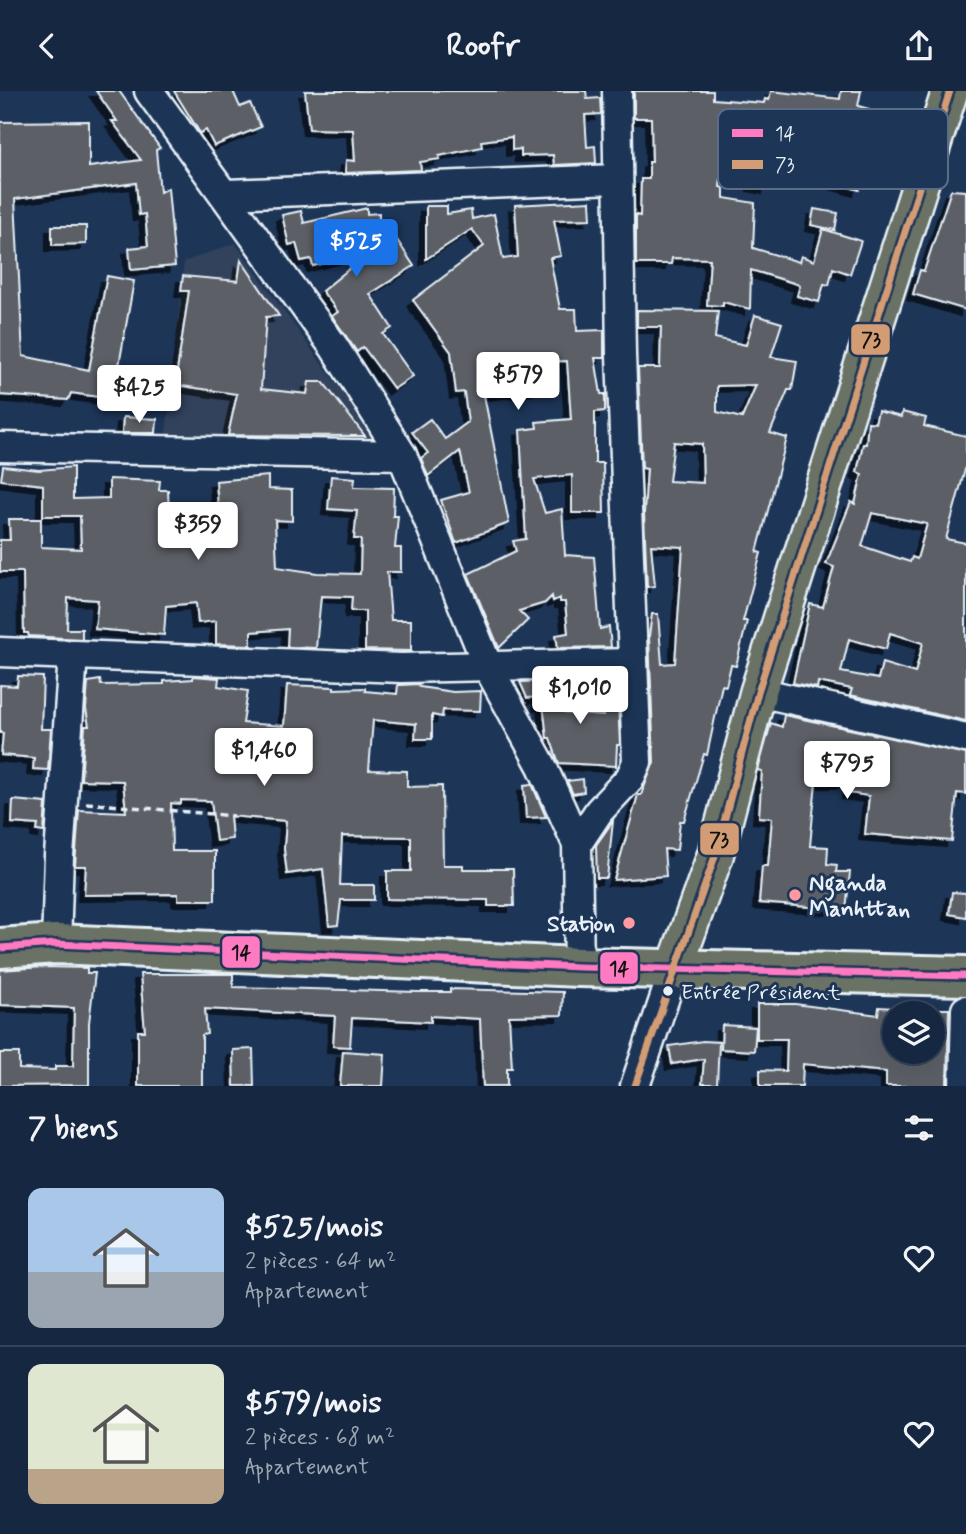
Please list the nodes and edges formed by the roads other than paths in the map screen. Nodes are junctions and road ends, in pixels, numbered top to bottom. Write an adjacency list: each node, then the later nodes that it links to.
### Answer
1 (149, 91): 7 (street)
2 (617, 91): 5 (street)
3 (950, 91): 4 (main road)
4 (944, 109)
5 (617, 179): 7 (street); 12 (street)
6 (919, 189): 14 (main road)
7 (227, 194): 9 (street)
8 (0, 447): 9 (street)
9 (402, 455): 13 (street)
10 (0, 652): 11 (street)
11 (73, 655): 13 (street); 17 (street)
12 (633, 663): 13 (street); 16 (street)
13 (489, 669): 16 (street)
14 (758, 692): 15 (street); 20 (main road)
15 (966, 738)
16 (577, 844): 19 (street)
17 (56, 944): 18 (highway); 19 (highway)
18 (0, 948)
19 (579, 967): 20 (highway)
20 (674, 970): 21 (highway); 23 (street)
21 (966, 976)
22 (966, 1010): 24 (street)
23 (635, 1086)
24 (964, 1086)

